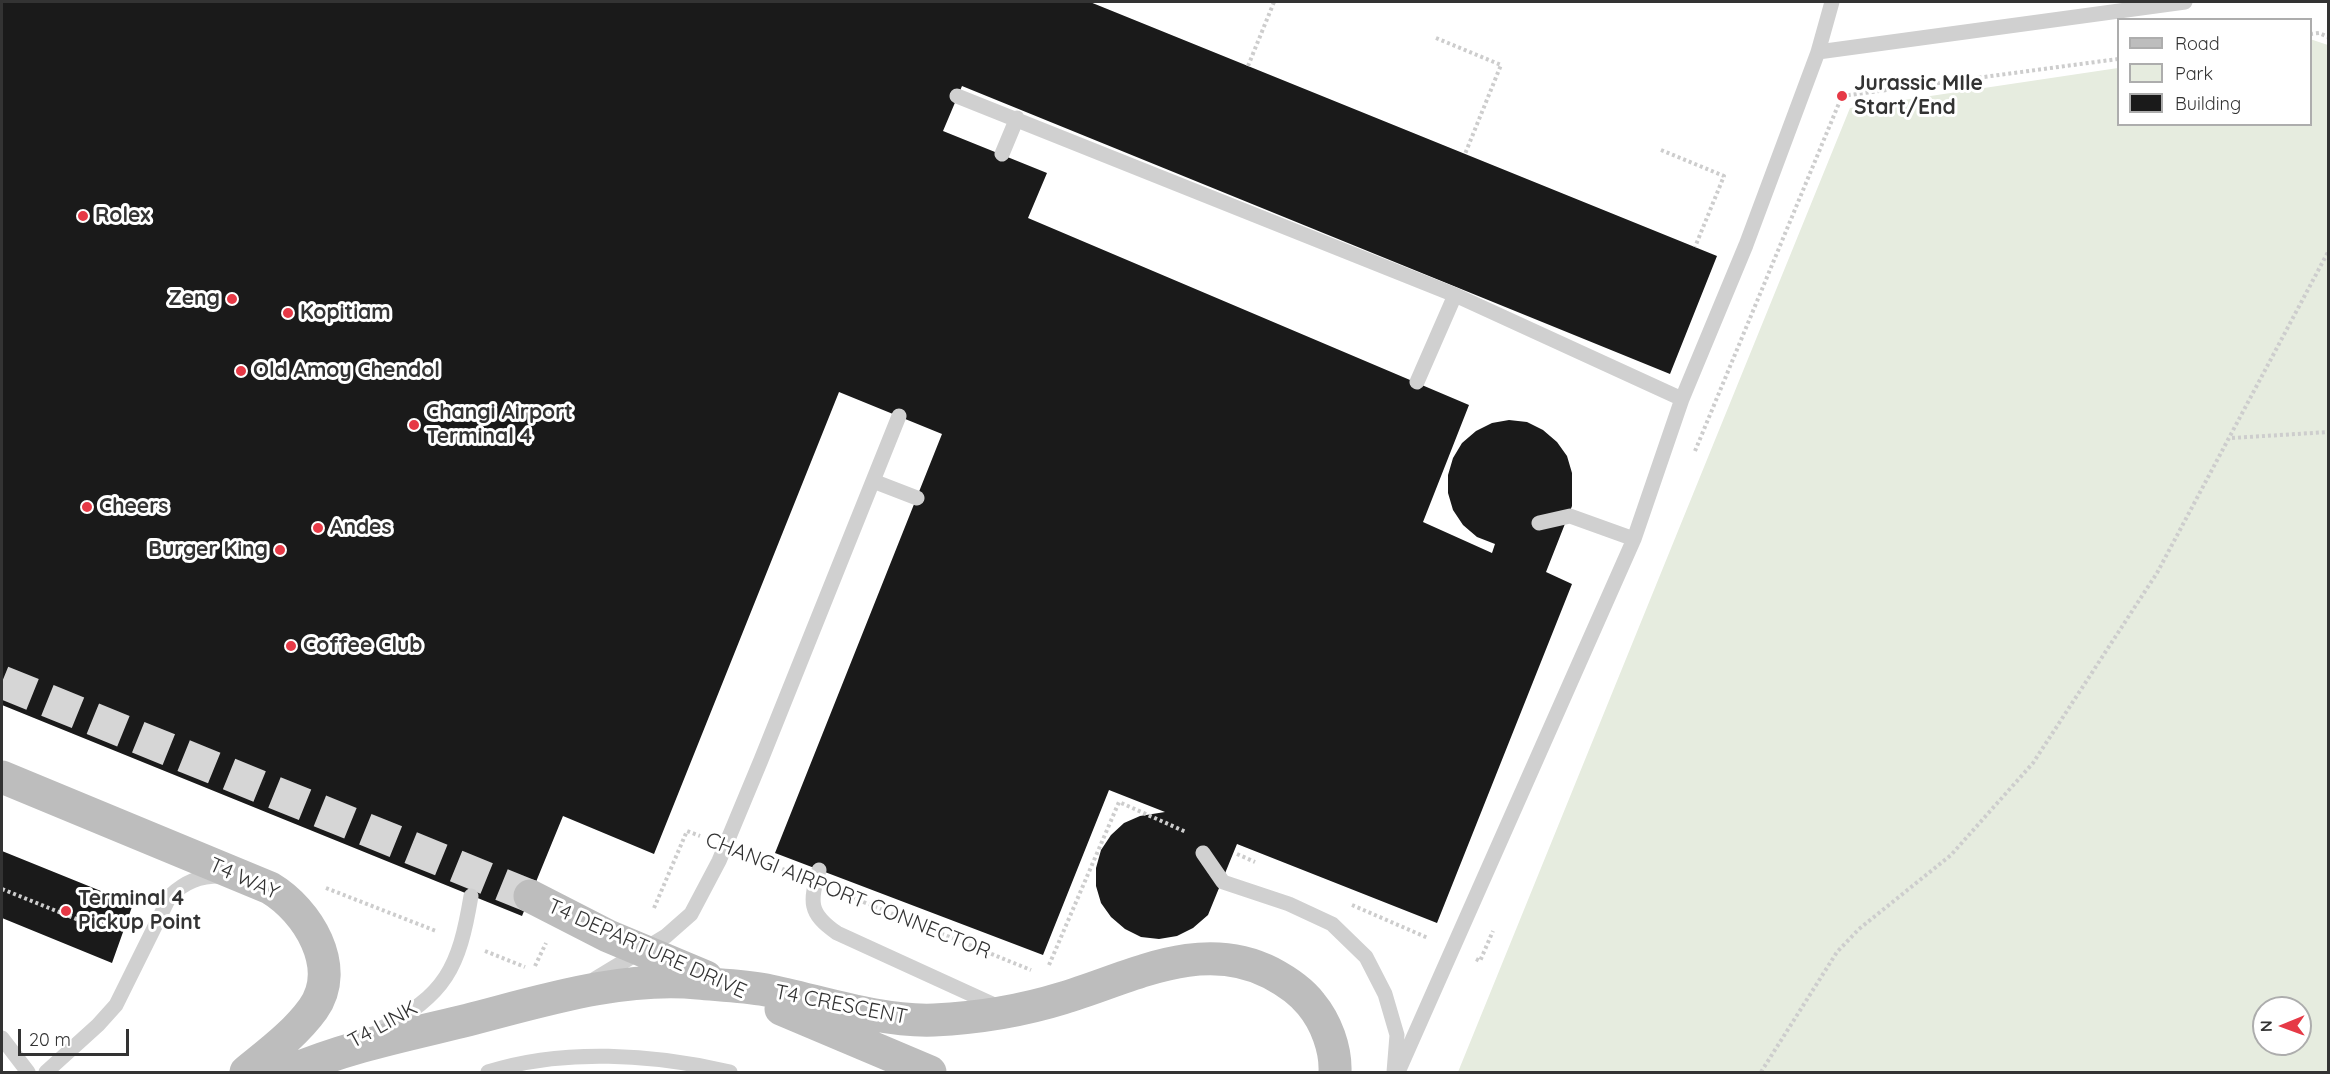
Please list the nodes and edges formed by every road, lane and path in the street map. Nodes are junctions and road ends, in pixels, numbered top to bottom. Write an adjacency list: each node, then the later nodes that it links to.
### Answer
1 (1274, 2): 9 (path)
2 (1832, 2): 7 (lane)
3 (2185, 2): 7 (lane)
4 (2312, 34): 5 (path)
5 (2328, 37)
6 (1436, 38): 15 (path)
7 (1818, 52): 20 (lane)
8 (2117, 59): 11 (path)
9 (1248, 66)
10 (957, 96): 12 (lane)
11 (1842, 96)
12 (1017, 118): 14 (lane); 18 (lane)
13 (1661, 150): 16 (path)
14 (1002, 154)
15 (1466, 154)
16 (1695, 248)
17 (2328, 252): 23 (path)
18 (1455, 295): 19 (lane); 20 (lane)
19 (1417, 382)
20 (1682, 399): 27 (lane)
21 (899, 416): 24 (lane)
22 (2328, 432): 23 (path)
23 (2231, 438): 57 (path)
24 (873, 481): 25 (lane); 30 (lane)
25 (917, 498)
26 (1539, 523): 27 (lane)
27 (1634, 539): 56 (lane)
28 (2, 777): 33 (main road, T4 WAY)
29 (1191, 834): 43 (path)
30 (726, 846): 32 (path, CHANGI AIRPORT CONNECTOR); 38 (path, CHANGI AIRPORT CONNECTOR); 44 (lane)
31 (1203, 853): 56 (lane)
32 (818, 876): 42 (path, CHANGI AIRPORT CONNECTOR); 45 (lane)
33 (250, 879): 49 (lane); 50 (main road, T4 WAY)
34 (320, 885): 41 (path)
35 (2, 889): 39 (path)
36 (471, 896): 41 (lane, T4 LINK)
37 (530, 896): 54 (main road, T4 DEPARTURE DRIVE)
38 (653, 912)
39 (101, 929)
40 (547, 940): 41 (path)
41 (462, 942): 47 (lane, T4 LINK)
42 (1034, 970)
43 (1045, 975)
44 (571, 994): 45 (main road, T4 CRESCENT); 47 (main road, T4 CRESCENT)
45 (1009, 1011): 55 (main road, T4 CRESCENT)
46 (2, 1038): 48 (lane)
47 (332, 1053): 51 (main road, T4 CRESCENT)
48 (28, 1072)
49 (46, 1072)
50 (246, 1072)
51 (288, 1072)
52 (488, 1072): 53 (lane)
53 (730, 1072)
54 (930, 1072)
55 (1335, 1072)
56 (1396, 1072)
57 (1761, 1072)

